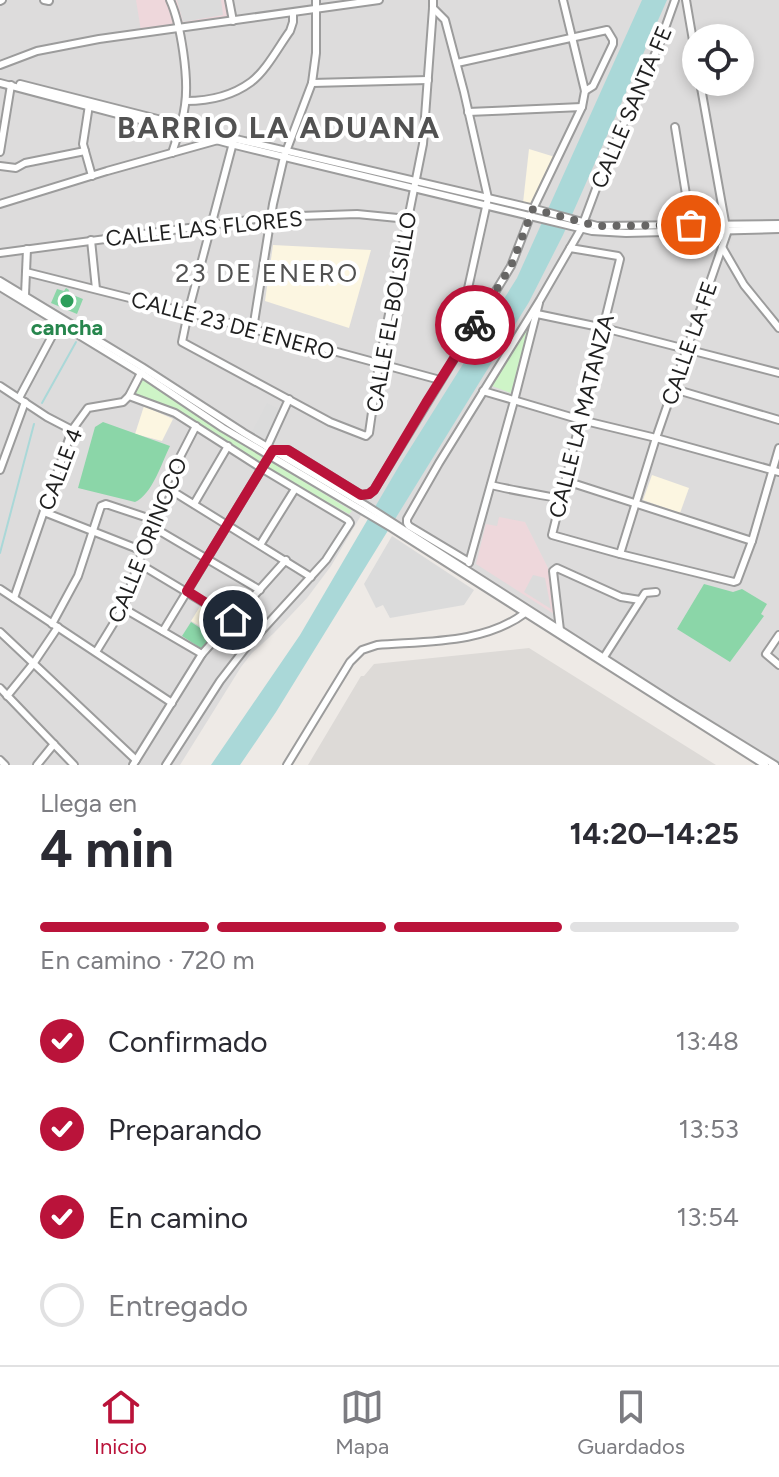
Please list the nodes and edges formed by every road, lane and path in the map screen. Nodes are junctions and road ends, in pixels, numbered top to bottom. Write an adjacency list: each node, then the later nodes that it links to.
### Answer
1 (170, 0): 14 (street)
2 (229, 0): 12 (street)
3 (316, 0): 10 (street)
4 (379, 0): 8 (street)
5 (563, 0): 15 (street)
6 (675, 0): 44 (street, CALLE SANTA FE)
7 (686, 0): 13 (street)
8 (365, 1): 10 (street)
9 (433, 4): 16 (street); 18 (street, CALLE EL BOLSILLO)
10 (317, 9): 11 (street); 20 (street)
11 (293, 13): 12 (street); 24 (street)
12 (233, 21): 14 (street)
13 (690, 24)
14 (179, 29): 17 (street); 24 (street)
15 (572, 37): 16 (street); 22 (street); 22 (street)
16 (457, 63): 27 (street)
17 (0, 65)
18 (428, 80): 20 (street); 38 (street, CALLE EL BOLSILLO)
19 (0, 81): 21 (street)
20 (312, 83): 35 (street)
21 (11, 84): 25 (street); 33 (street)
22 (585, 91): 26 (street)
23 (703, 96): 48 (street, CALLE LA FE)
24 (186, 101): 28 (street)
25 (89, 104): 28 (street); 32 (street)
26 (582, 107): 27 (street); 41 (street)
27 (468, 112): 39 (street)
28 (180, 127): 30 (street); 34 (street)
29 (675, 127): 45 (street)
30 (221, 138): 31 (street); 34 (street)
31 (233, 142): 35 (street); 46 (street)
32 (85, 151): 36 (street); 37 (street)
33 (0, 152)
34 (172, 153): 37 (street)
35 (286, 154): 38 (street); 42 (street)
36 (0, 166)
37 (92, 176): 40 (street)
38 (414, 184): 39 (street); 43 (street, CALLE EL BOLSILLO)
39 (487, 202): 41 (street); 66 (street)
40 (0, 204)
41 (533, 212): 44 (street); 66 (street)
42 (271, 217): 43 (street, CALLE LAS FLORES); 46 (street, CALLE LAS FLORES); 64 (street)
43 (408, 219): 67 (street, CALLE EL BOLSILLO)
44 (580, 225): 45 (street); 48 (street); 51 (street, CALLE SANTA FE)
45 (691, 225): 48 (street)
46 (212, 226): 49 (street, CALLE LAS FLORES); 59 (street)
47 (779, 226): 48 (street)
48 (726, 227): 50 (street, CALLE LA FE)
49 (91, 240): 52 (street, CALLE LAS FLORES); 56 (street)
50 (722, 247): 63 (street); 65 (street, CALLE LA FE)
51 (570, 248): 58 (street, CALLE SANTA FE); 62 (street, CALLE LA MATANZA)
52 (27, 249): 53 (street, CALLE LAS FLORES); 54 (street)
53 (0, 253)
54 (26, 272): 56 (street, CALLE 23 DE ENERO); 57 (street)
55 (0, 284): 57 (street); 61 (street)
56 (96, 289): 59 (street, CALLE 23 DE ENERO)
57 (25, 295): 86 (street)
58 (540, 300): 60 (street); 73 (street, CALLE SANTA FE)
59 (188, 313): 64 (street, CALLE 23 DE ENERO); 75 (street, CALLE EL BOLSILLO)
60 (537, 314): 62 (street); 77 (street)
61 (59, 323): 68 (street); 76 (street)
62 (604, 328): 65 (street); 78 (street, CALLE LA MATANZA)
63 (779, 328)
64 (253, 329): 67 (street, CALLE 23 DE ENERO)
65 (688, 350): 69 (street); 72 (street, CALLE LA FE)
66 (456, 356): 70 (street)
67 (379, 364): 70 (street, CALLE 23 DE ENERO); 75 (street, CALLE EL BOLSILLO)
68 (141, 373): 74 (street); 86 (street)
69 (779, 373)
70 (440, 380): 86 (street)
71 (0, 386): 76 (street)
72 (674, 389): 79 (street); 82 (street, CALLE LA FE)
73 (483, 391): 77 (street); 109 (street, CALLE SANTA FE)
74 (129, 396): 80 (street); 81 (street, CALLE 4)
75 (289, 399): 86 (street)
76 (22, 400): 81 (street); 84 (street)
77 (514, 401): 78 (street); 91 (street)
78 (581, 420): 82 (street); 90 (street, CALLE LA MATANZA)
79 (779, 420)
80 (196, 426): 83 (street); 100 (street, CALLE ORINOCO)
81 (72, 430): 97 (street, CALLE 4)
82 (656, 438): 89 (street); 96 (street, CALLE LA FE)
83 (228, 446): 87 (street); 95 (street)
84 (4, 448): 88 (street)
85 (779, 448): 89 (street)
86 (270, 451): 87 (street); 101 (street)
87 (261, 468): 93 (street); 99 (street)
88 (0, 470)
89 (776, 472): 103 (street)
90 (566, 481): 94 (street, CALLE LA MATANZA); 96 (street)
91 (491, 485): 94 (street); 109 (street)
92 (169, 489): 95 (street)
93 (295, 489): 104 (street); 112 (street)
94 (561, 499): 106 (street, CALLE LA MATANZA)
95 (194, 504): 99 (street)
96 (637, 504): 103 (street); 106 (street, CALLE LA FE)
97 (44, 512): 102 (street); 117 (street, CALLE 4)
98 (145, 517): 102 (street)
99 (228, 524): 104 (street); 107 (street)
100 (151, 526): 105 (street, CALLE ORINOCO); 107 (street)
101 (393, 526): 111 (street); 120 (street)
102 (92, 532): 105 (street); 122 (street)
103 (752, 541): 106 (street, CALLE LA MATANZA)
104 (260, 545): 108 (street)
105 (143, 551): 110 (street, CALLE ORINOCO)
106 (620, 554)
107 (207, 558): 114 (street); 115 (street)
108 (286, 560): 112 (street); 114 (street)
109 (469, 562): 111 (street)
110 (138, 563): 115 (street); 119 (street, CALLE ORINOCO)
111 (466, 570): 120 (street)
112 (311, 577): 141 (street)
113 (0, 589): 117 (street)
114 (260, 590): 121 (street)
115 (187, 591): 121 (street); 124 (street)
116 (656, 592): 118 (street)
117 (14, 598): 122 (street)
118 (640, 600): 123 (street); 129 (street)
119 (123, 608): 124 (street); 127 (street, CALLE ORINOCO)
120 (526, 611): 123 (street); 142 (street); 143 (street)
121 (233, 620): 128 (street)
122 (55, 626): 127 (street); 130 (street)
123 (560, 630): 129 (street)
124 (163, 631): 128 (street)
125 (0, 632): 130 (street)
126 (779, 635): 131 (street)
127 (96, 652): 134 (street)
128 (202, 654): 134 (street)
129 (604, 657): 144 (street)
130 (33, 664): 133 (street); 137 (street)
131 (779, 665)
132 (0, 688): 133 (street)
133 (7, 696): 135 (street)
134 (172, 703): 137 (street)
135 (54, 744): 139 (street); 140 (street)
136 (0, 760): 138 (street)
137 (134, 762)
138 (5, 765)
139 (37, 765)
140 (74, 765)
141 (166, 765)
142 (287, 765)
143 (765, 765)
144 (775, 765)

